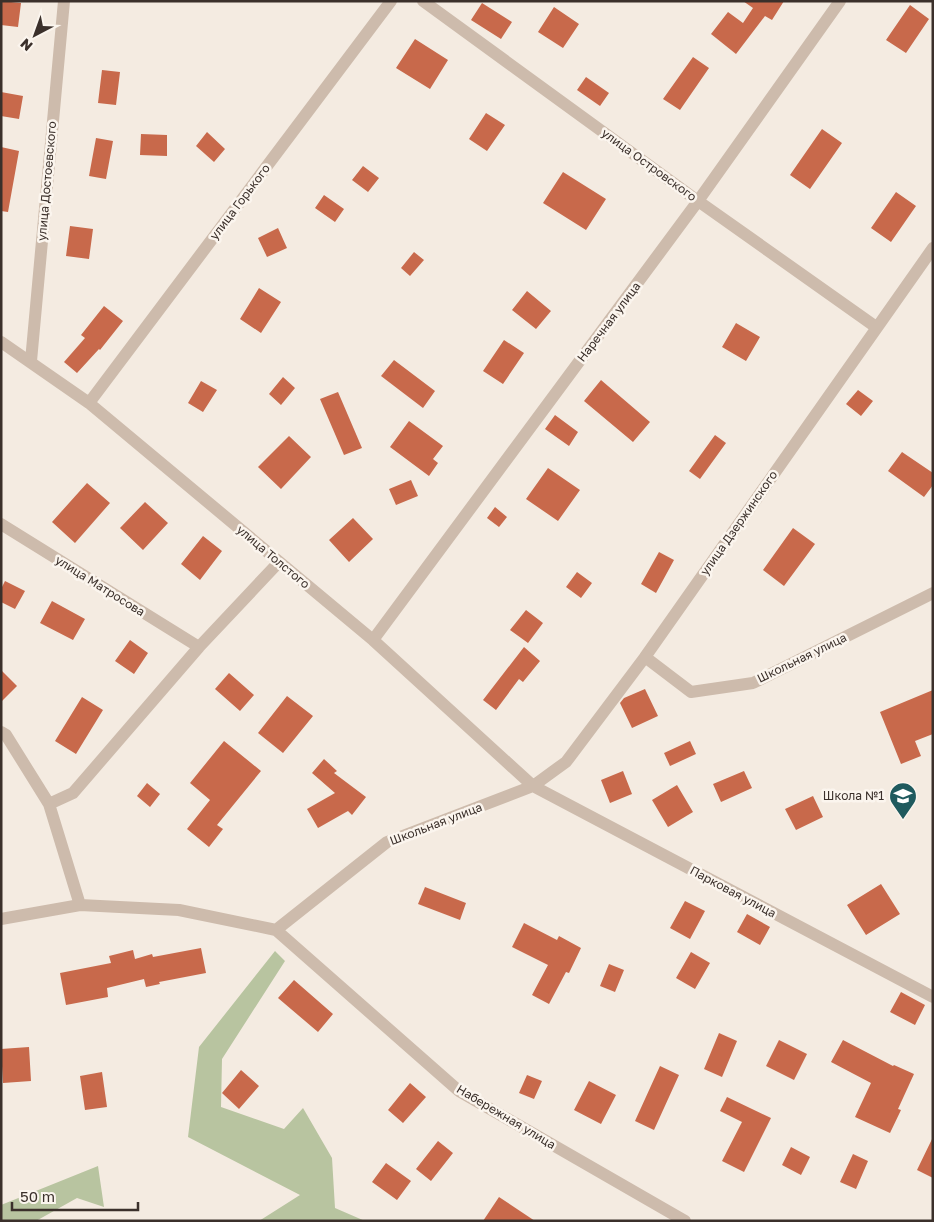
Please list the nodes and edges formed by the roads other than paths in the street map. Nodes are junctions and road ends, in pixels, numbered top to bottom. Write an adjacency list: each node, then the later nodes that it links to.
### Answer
1 (64, 1): 9 (street, улица Достоевского)
2 (391, 1): 10 (street, улица Горького)
3 (424, 1): 5 (street, улица Островского)
4 (840, 1): 5 (street, Наречная улица)
5 (698, 201): 7 (street, улица Островского); 14 (street, Наречная улица)
6 (933, 248): 7 (street, улица Дзержинского)
7 (876, 327): 16 (street, улица Дзержинского)
8 (1, 342): 9 (street, улица Толстого)
9 (30, 361): 10 (street, улица Толстого)
10 (89, 403): 12 (street, улица Толстого)
11 (1, 524): 15 (street, улица Матросова)
12 (279, 562): 14 (street, улица Толстого); 15 (street)
13 (933, 594): 16 (street, Школьная улица)
14 (373, 640): 18 (street, улица Толстого)
15 (199, 647): 19 (street)
16 (645, 656): 18 (street, улица Дзержинского)
17 (1, 732): 19 (street)
18 (533, 786): 22 (street, Школьная улица); 23 (street, Парковая улица)
19 (49, 804): 20 (street)
20 (80, 905): 21 (street); 22 (street)
21 (1, 919)
22 (276, 930): 24 (street, Набережная улица)
23 (933, 997)
24 (685, 1221)

